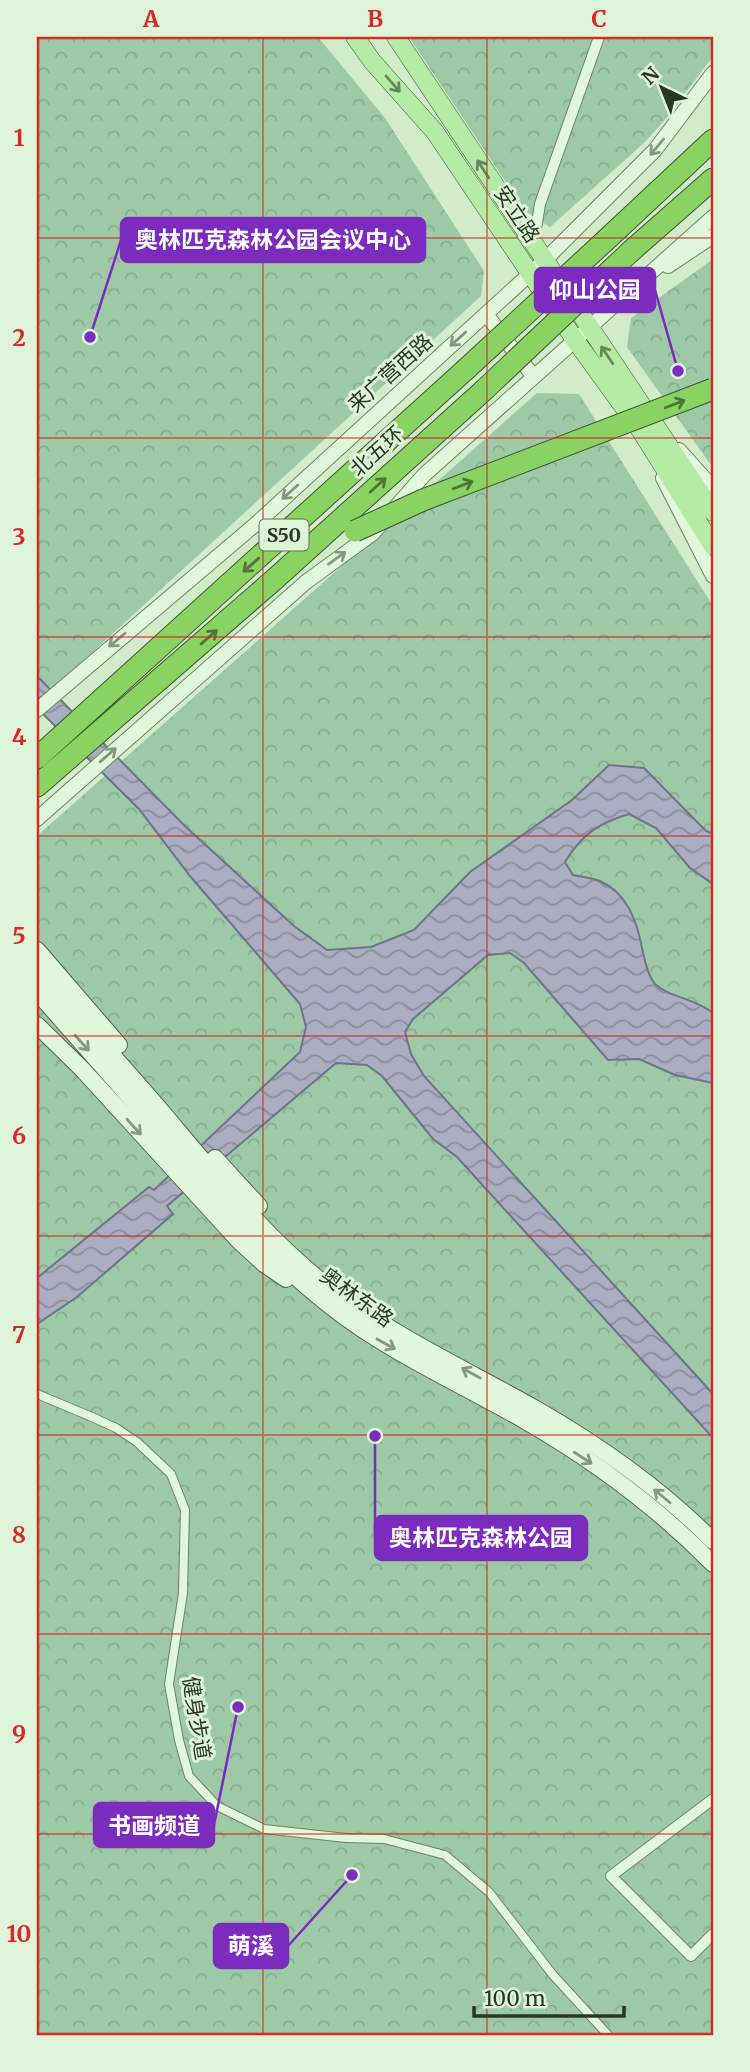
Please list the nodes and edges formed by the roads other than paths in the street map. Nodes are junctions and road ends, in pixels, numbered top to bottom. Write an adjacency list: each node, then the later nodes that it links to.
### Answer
1 (347, 37): 5 (street, 安立路)
2 (355, 37): 5 (main road, 安立路)
3 (398, 37): 11 (main road, 安立路, one-way to 3)
4 (598, 37): 11 (street)
5 (372, 61): 13 (main road, 安立路, one-way to 13)
6 (713, 73): 12 (street, 来广营西路, one-way to 12)
7 (713, 140): 27 (highway, 北五环 / S50, one-way to 27, bridge)
8 (713, 179): 25 (highway, 北五环 / S50, one-way to 8, bridge)
9 (713, 217): 14 (street)
10 (713, 236): 14 (street)
11 (533, 245): 12 (main road, 安立路)
12 (544, 261): 13 (street, 来广营西路); 16 (main road, 安立路)
13 (530, 274): 15 (street, 来广营西路); 17 (main road, 安立路)
14 (623, 296): 16 (street)
15 (486, 314): 18 (street); 26 (street, 来广营西路, one-way to 26)
16 (589, 327): 17 (street); 20 (main road, 安立路, one-way to 16)
17 (575, 340): 18 (street); 20 (main road, 安立路)
18 (533, 376): 29 (street, one-way to 18)
19 (713, 389): 25 (highway, one-way to 19, bridge)
20 (648, 427): 21 (street, 安立路); 22 (main road, 安立路); 23 (main road, 安立路); 24 (street, 安立路)
21 (713, 488)
22 (713, 512)
23 (713, 546)
24 (713, 576)
25 (276, 578): 27 (highway, 北五环 / S50, one-way to 25)
26 (37, 710)
27 (49, 756): 28 (highway, 北五环 / S50)
28 (37, 786)
29 (37, 819)
30 (37, 950): 34 (main road)
31 (37, 971): 34 (main road, 奥林东路)
32 (37, 992): 34 (main road, 奥林东路, one-way to 34)
33 (37, 1025): 34 (main road, one-way to 34)
34 (216, 1188): 35 (main road, 奥林东路); 35 (main road)
35 (334, 1300): 37 (main road, 奥林东路, one-way to 35); 38 (main road, 奥林东路, one-way to 38)
36 (37, 1395): 41 (street, 健身步道)
37 (713, 1541)
38 (713, 1564)
39 (713, 1799): 40 (street)
40 (713, 1934)
41 (608, 2035)

